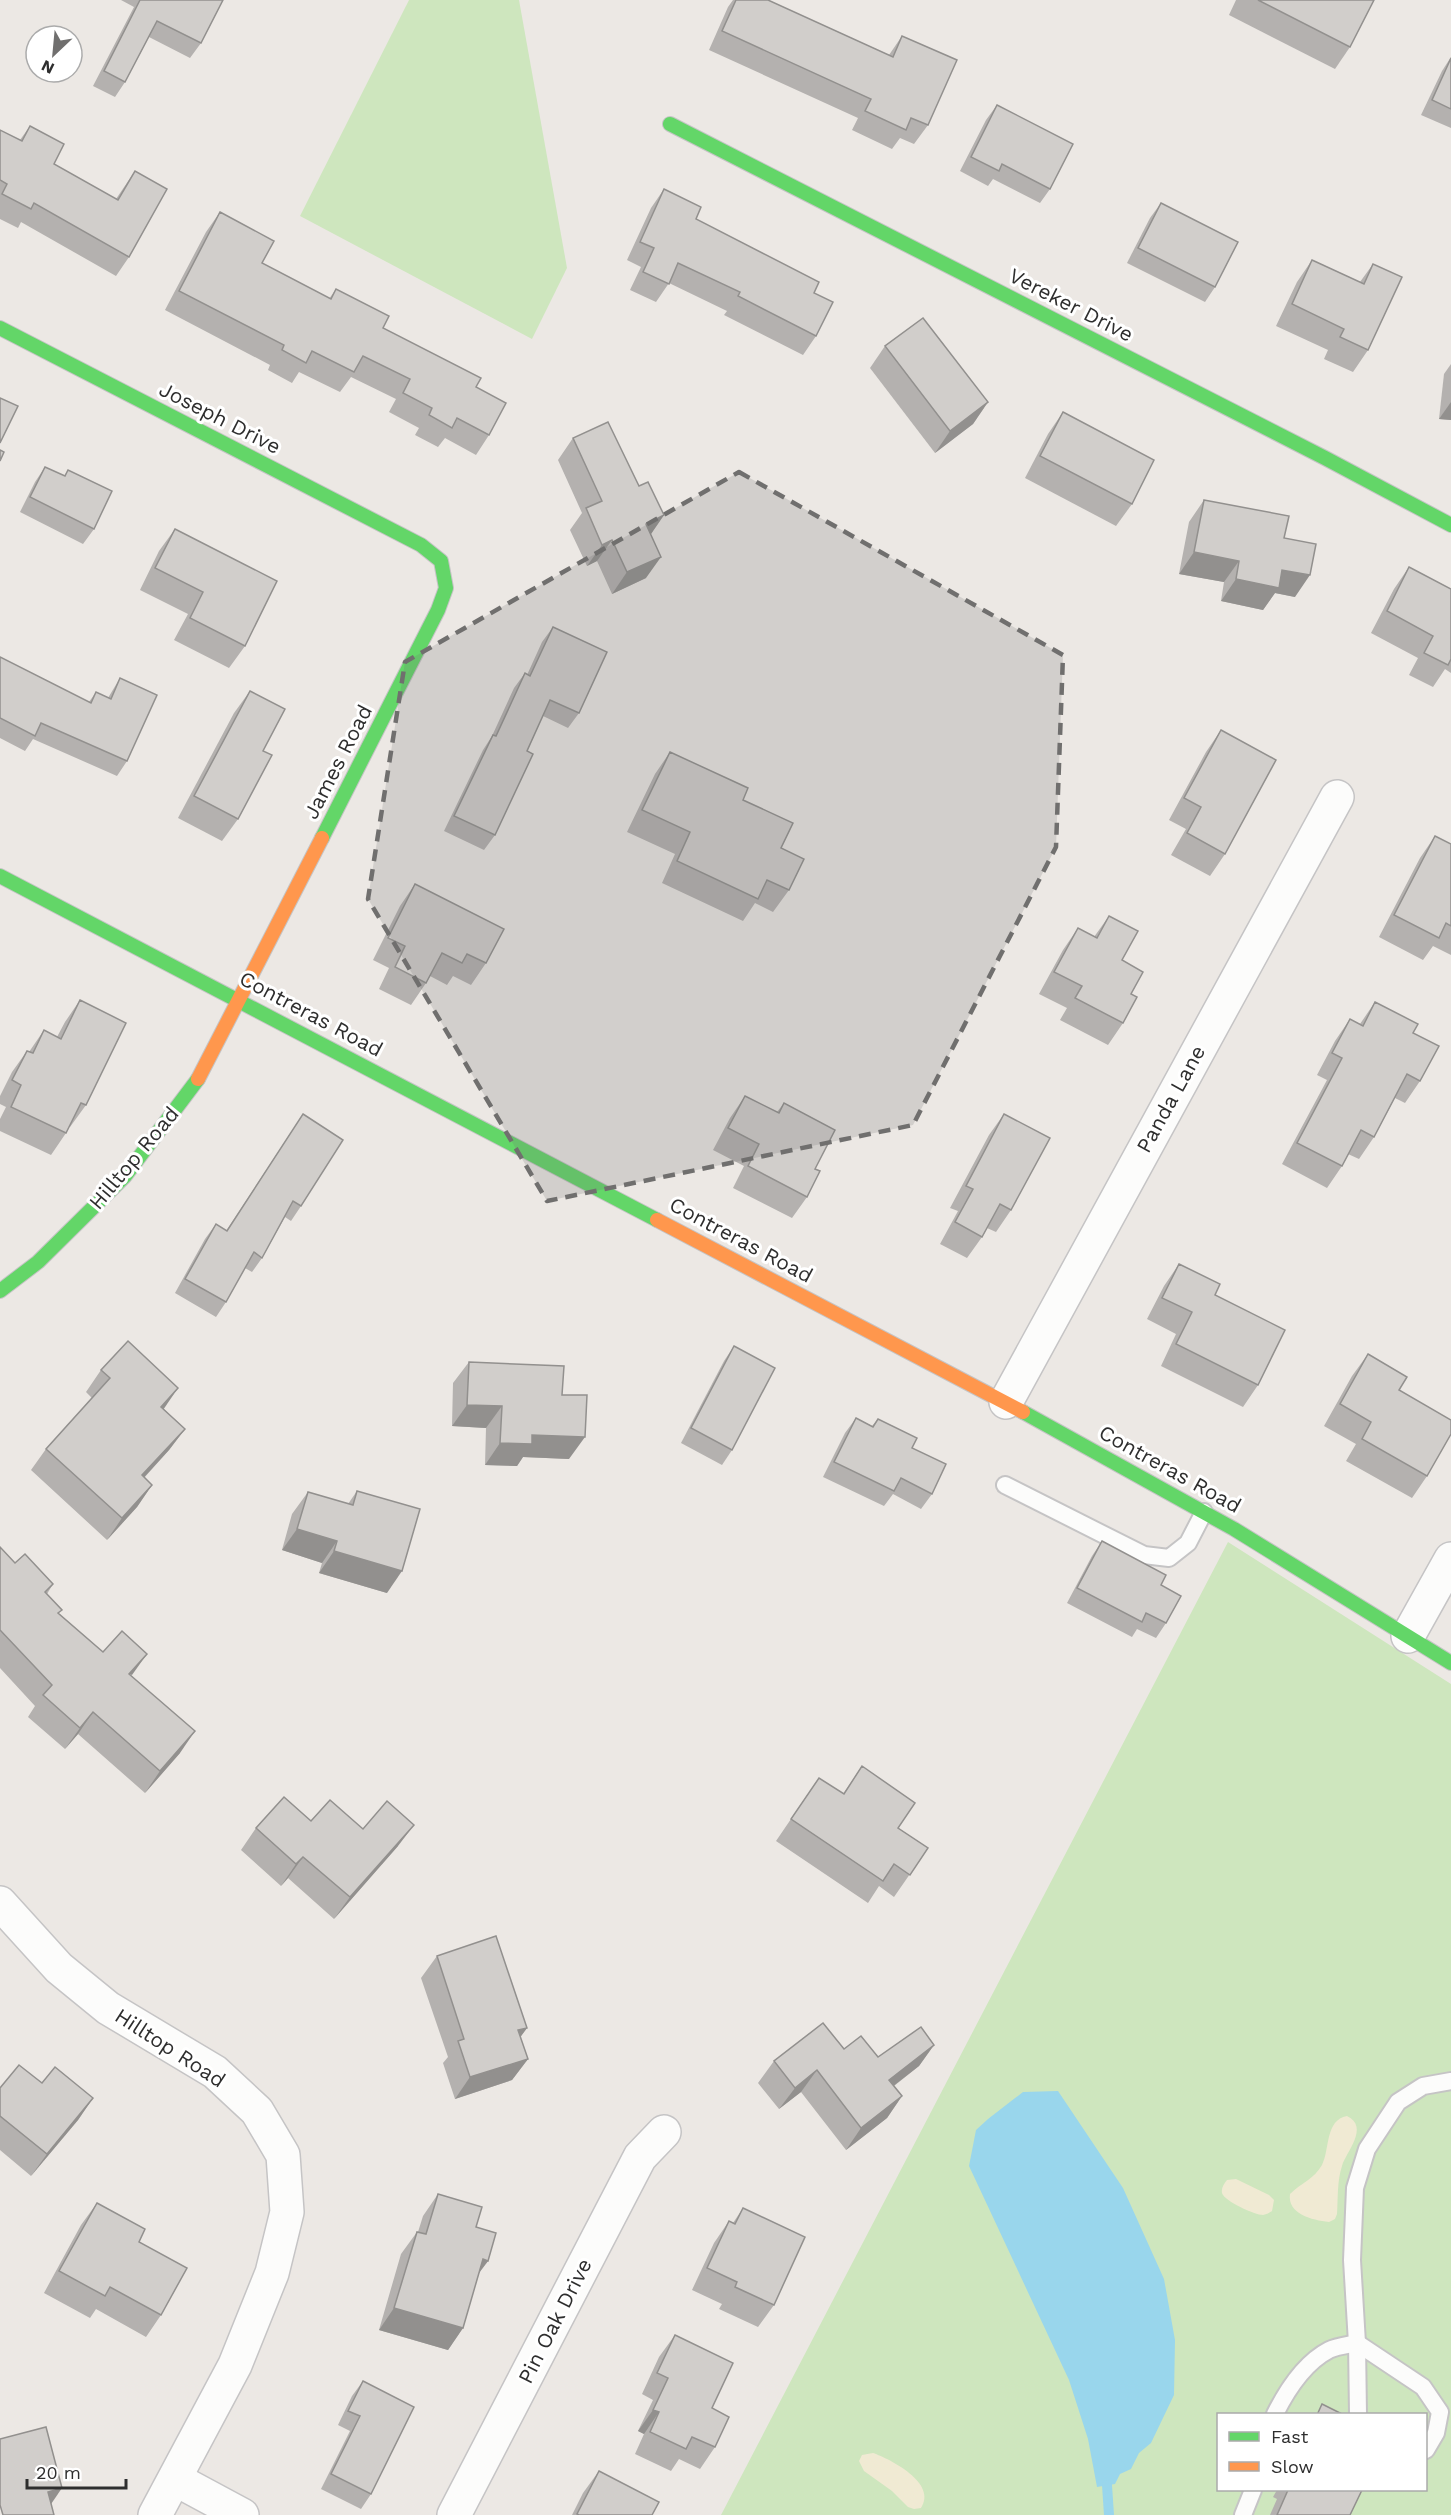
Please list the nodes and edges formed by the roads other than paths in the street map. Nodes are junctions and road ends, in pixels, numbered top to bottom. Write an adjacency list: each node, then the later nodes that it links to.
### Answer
1 (670, 124): 3 (street, Vereker Drive)
2 (0, 328): 4 (street, Joseph Drive)
3 (1451, 525)
4 (421, 545): 7 (street, James Road)
5 (1337, 797): 9 (street, Panda Lane)
6 (0, 876): 7 (street, Contreras Road)
7 (240, 1001): 8 (street, Hilltop Road); 9 (street, Contreras Road)
8 (0, 1291)
9 (1006, 1401): 11 (street, Contreras Road)
10 (1005, 1485): 11 (lane)
11 (1204, 1512): 13 (street, Contreras Road)
12 (1451, 1559): 13 (street)
13 (1408, 1636): 14 (street, Contreras Road)
14 (1451, 1663)
15 (0, 1904): 23 (street, Hilltop Road)
16 (1451, 2080): 18 (lane)
17 (664, 2132): 27 (street, Pin Oak Drive)
18 (1357, 2343): 19 (lane); 20 (lane); 21 (lane)
19 (1276, 2413)
20 (1358, 2413)
21 (1446, 2416): 22 (lane)
22 (1427, 2447)
23 (175, 2479): 25 (street, Hilltop Road); 26 (street)
24 (1253, 2491): 28 (lane)
25 (155, 2515)
26 (242, 2515)
27 (454, 2515)
28 (1243, 2515)

